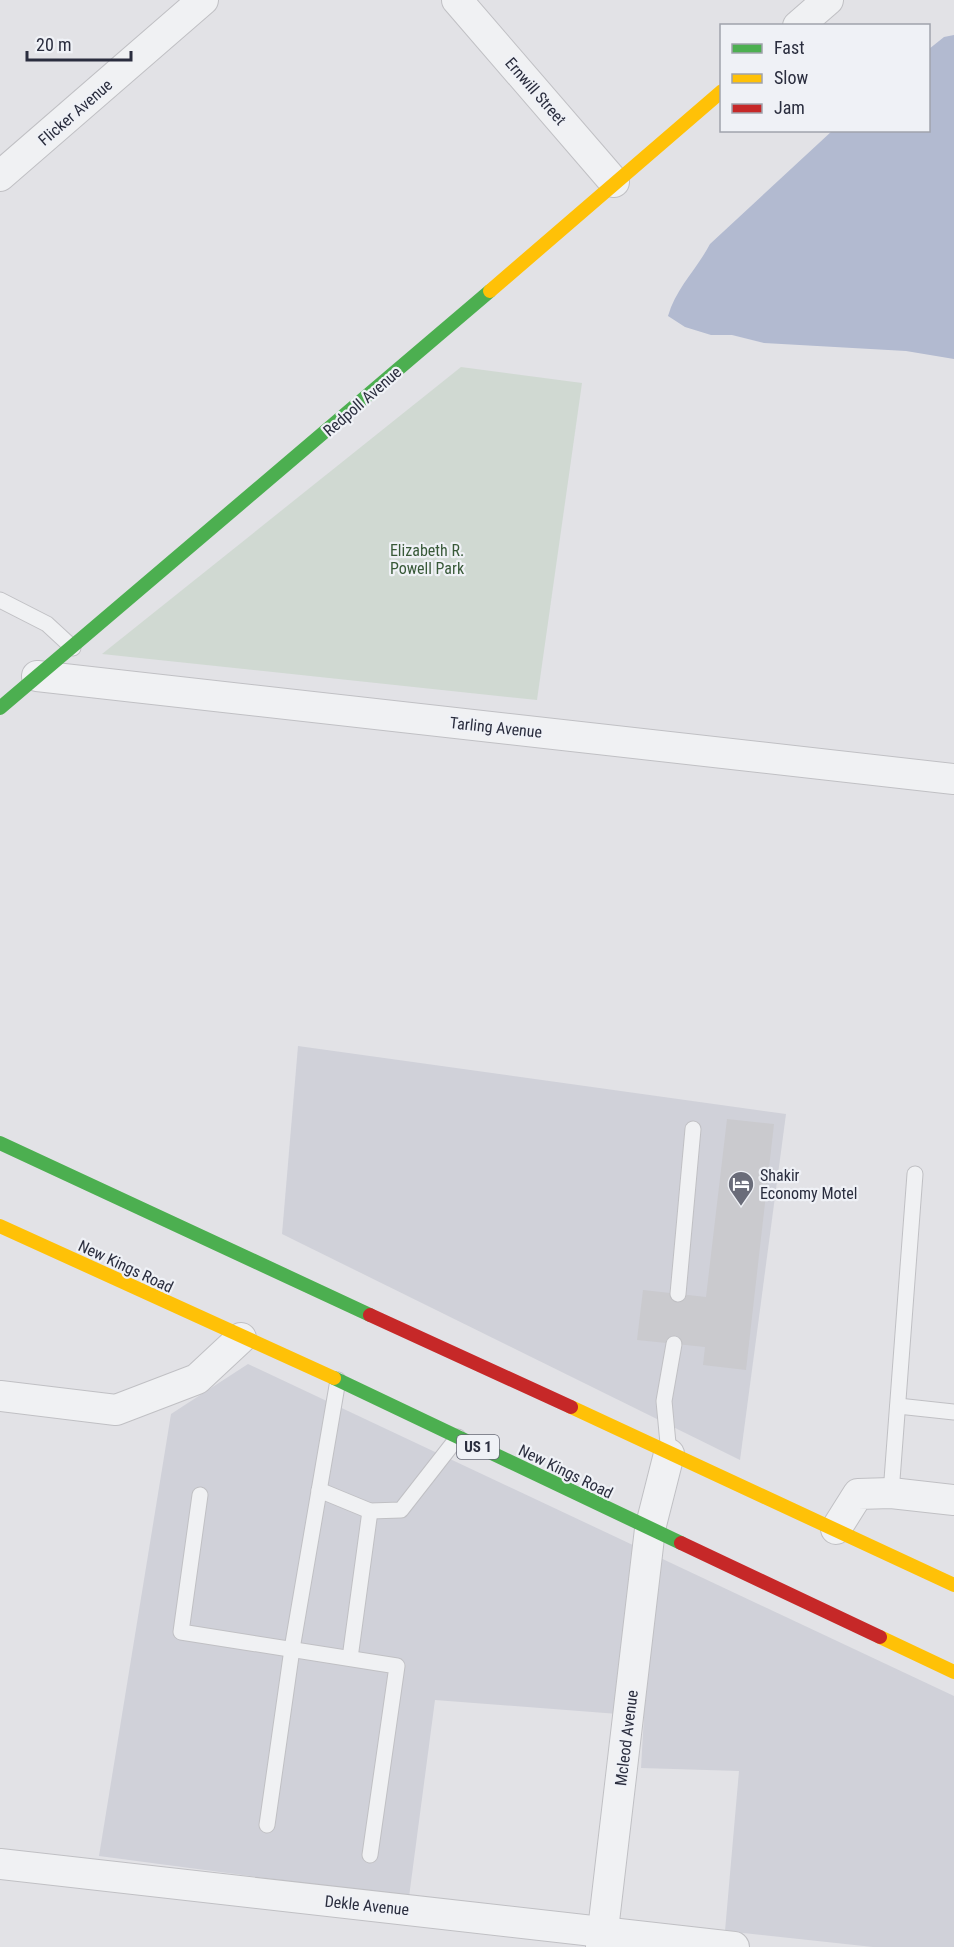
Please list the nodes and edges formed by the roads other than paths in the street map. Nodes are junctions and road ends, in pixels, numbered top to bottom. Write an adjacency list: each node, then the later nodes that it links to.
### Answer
1 (203, 0): 6 (street, Flicker Avenue)
2 (457, 0): 7 (street, Ernwill Street)
3 (828, 0): 4 (street)
4 (800, 24)
5 (720, 93): 7 (main road, Redpoll Avenue)
6 (0, 176)
7 (614, 182): 9 (main road, Redpoll Avenue)
8 (0, 600): 9 (lane)
9 (72, 648): 10 (main road, Redpoll Avenue)
10 (37, 676): 11 (main road, Redpoll Avenue); 12 (street, Tarling Avenue)
11 (0, 708)
12 (954, 778)
13 (693, 1129): 17 (lane)
14 (0, 1143): 25 (main road)
15 (915, 1174): 22 (lane)
16 (0, 1226): 18 (main road, New Kings Road / US 1)
17 (678, 1293)
18 (241, 1338): 20 (main road, New Kings Road / US 1); 21 (street)
19 (674, 1344): 25 (lane)
20 (339, 1380): 24 (main road, New Kings Road / US 1); 26 (lane)
21 (0, 1396)
22 (898, 1406): 23 (lane); 27 (lane)
23 (954, 1412)
24 (458, 1437): 30 (lane); 31 (main road, New Kings Road / US 1)
25 (669, 1454): 31 (street, Mcleod Avenue); 32 (main road)
26 (319, 1490): 30 (lane); 34 (lane)
27 (891, 1493): 29 (street); 32 (street)
28 (200, 1495): 34 (lane)
29 (954, 1500)
30 (370, 1511): 35 (lane)
31 (650, 1530): 36 (main road, New Kings Road / US 1); 40 (street, Mcleod Avenue)
32 (836, 1530): 33 (main road)
33 (954, 1585)
34 (292, 1649): 35 (lane); 37 (lane)
35 (350, 1658): 38 (lane)
36 (954, 1672)
37 (267, 1825)
38 (370, 1855)
39 (0, 1864): 40 (street, Dekle Avenue)
40 (602, 1939): 41 (street, Dekle Avenue)
41 (734, 1947)

